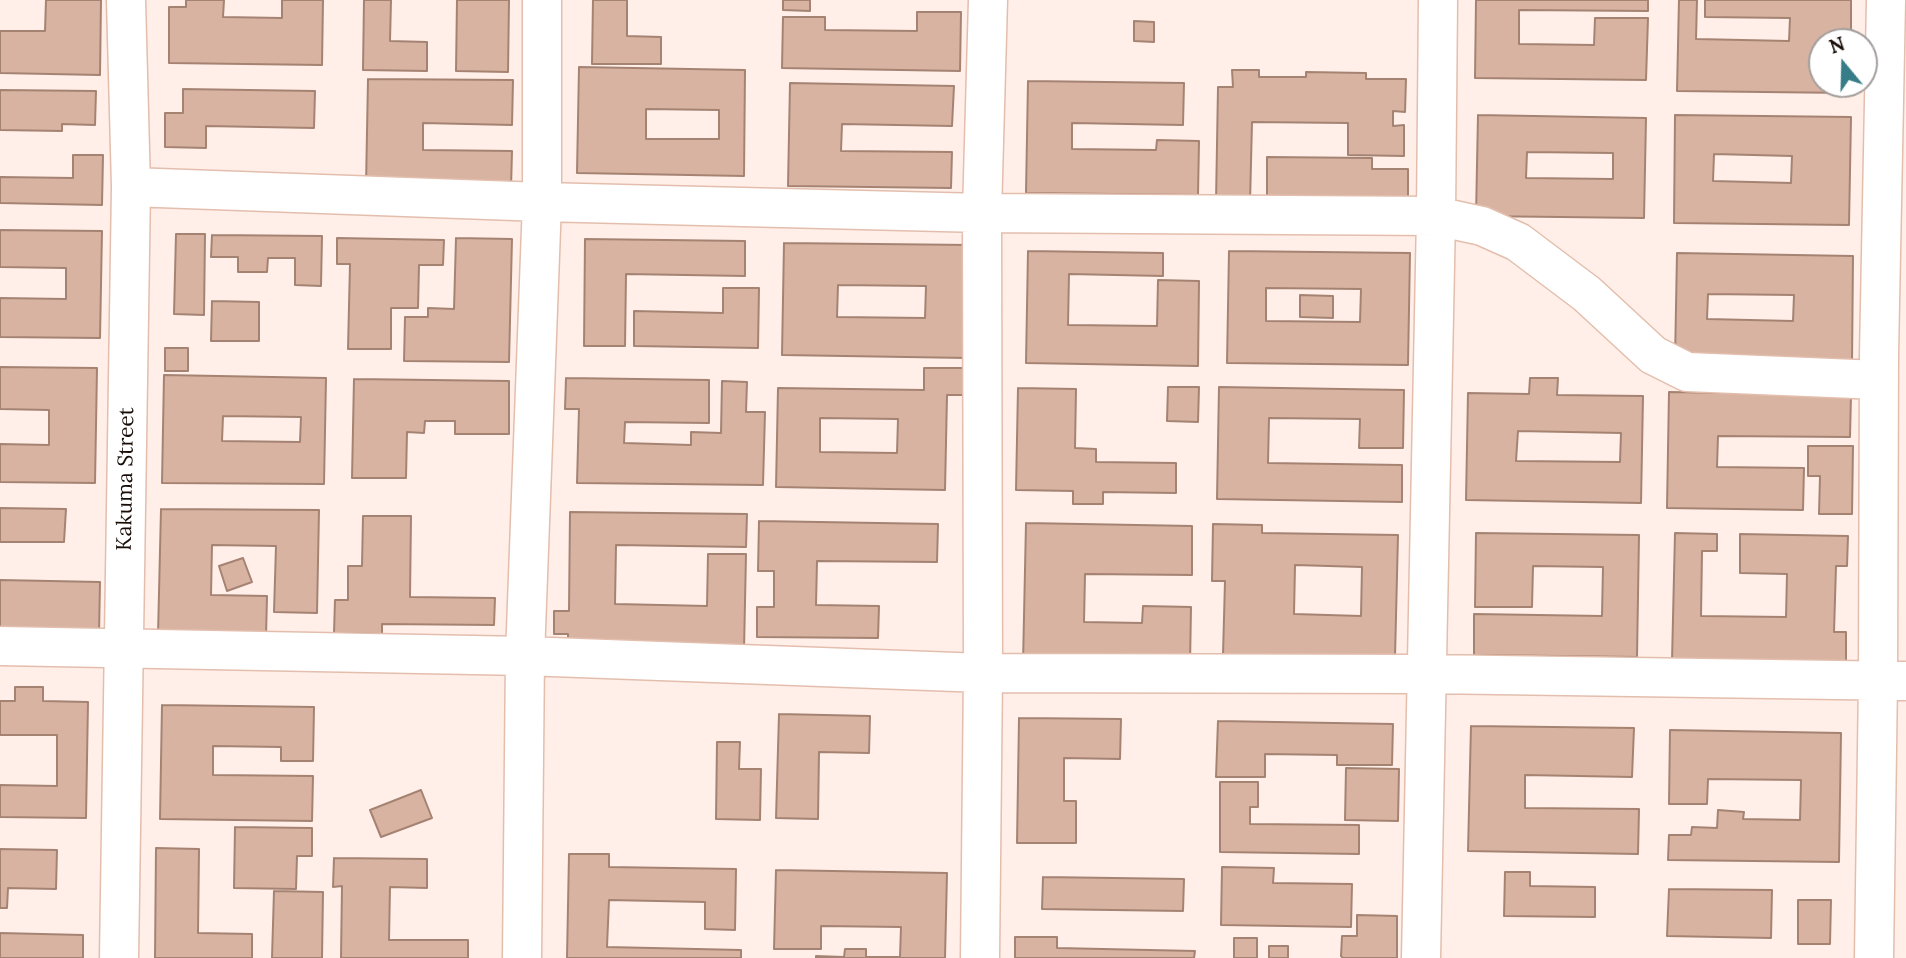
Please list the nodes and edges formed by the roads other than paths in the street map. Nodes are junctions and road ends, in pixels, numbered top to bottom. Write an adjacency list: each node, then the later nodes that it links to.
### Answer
1 (126, 0): 6 (street, Kakuma Street)
2 (542, 0): 7 (street)
3 (988, 0): 8 (street)
4 (1438, 0): 9 (street)
5 (1886, 0): 10 (street)
6 (131, 187): 7 (street); 12 (street, Kakuma Street)
7 (542, 202): 8 (street); 13 (street)
8 (982, 213): 9 (street); 14 (street)
9 (1436, 216): 10 (street); 15 (street)
10 (1888, 363): 16 (street)
11 (0, 646): 12 (street)
12 (123, 648): 13 (street); 17 (street, Kakuma Street)
13 (525, 656): 14 (street); 18 (street)
14 (983, 673): 15 (street); 19 (street)
15 (1428, 674): 16 (street); 20 (street)
16 (1892, 680): 21 (street)
17 (119, 958)
18 (522, 958)
19 (980, 958)
20 (1421, 958)
21 (1874, 958)

